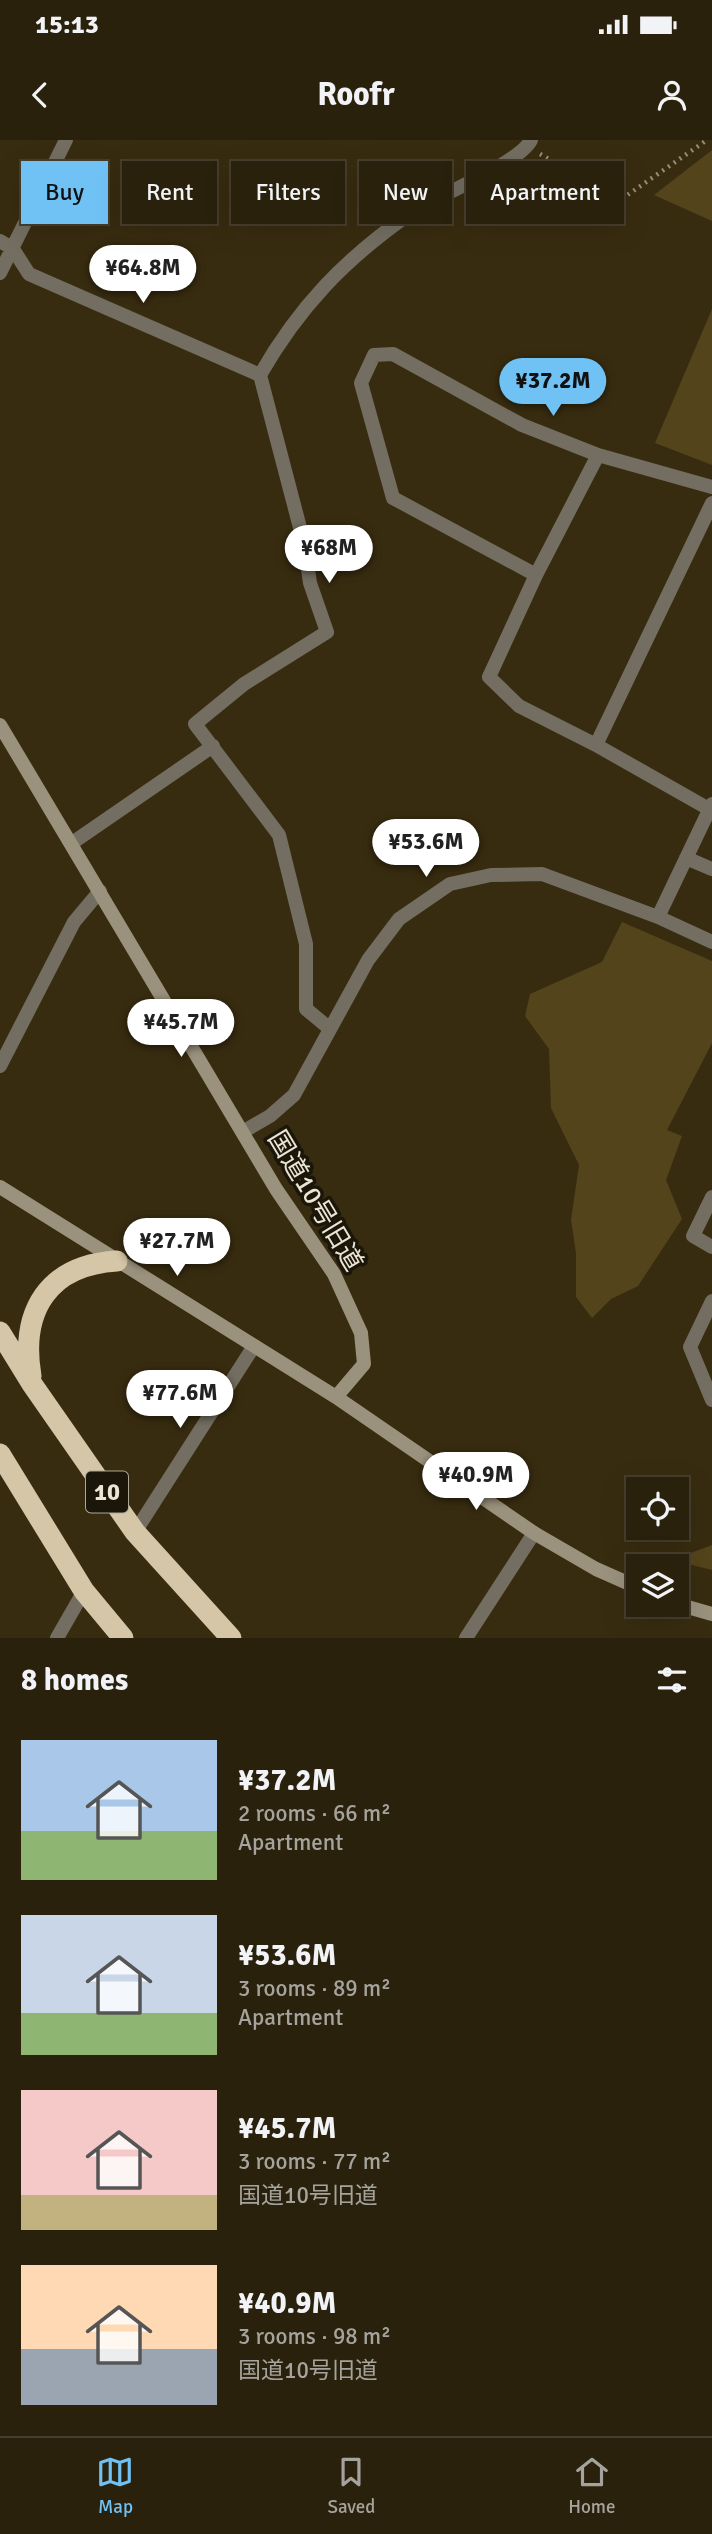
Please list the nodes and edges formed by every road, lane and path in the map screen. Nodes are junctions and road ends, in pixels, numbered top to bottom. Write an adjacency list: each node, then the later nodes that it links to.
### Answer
1 (66, 140): 4 (street)
2 (707, 140): 3 (path)
3 (525, 142): 6 (street)
4 (7, 245): 5 (street); 6 (street)
5 (0, 273)
6 (260, 375): 13 (street)
7 (598, 455): 8 (street); 10 (street); 10 (street)
8 (712, 487)
9 (712, 503): 12 (street)
10 (536, 575): 12 (street)
11 (0, 725): 15 (street, 国道10号旧道)
12 (596, 745): 14 (street)
13 (213, 746): 15 (street); 21 (street)
14 (711, 807): 16 (street)
15 (72, 843): 18 (street, 国道10号旧道)
16 (686, 858): 17 (street); 19 (street)
17 (712, 869)
18 (100, 891): 22 (street); 23 (street, 国道10号旧道)
19 (658, 917): 20 (street); 21 (street)
20 (712, 943)
21 (329, 1028): 23 (street)
22 (0, 1066)
23 (244, 1131): 32 (street, 国道10号旧道)
24 (0, 1187): 27 (street)
25 (712, 1197): 26 (street)
26 (712, 1247)
27 (117, 1261): 30 (street); 31 (highway)
28 (712, 1301): 33 (street)
29 (0, 1332): 31 (highway, 10)
30 (254, 1346): 32 (street); 35 (street)
31 (32, 1384): 35 (highway, 10)
32 (336, 1397): 36 (street)
33 (712, 1401)
34 (0, 1454): 38 (highway)
35 (135, 1532): 43 (highway, 10)
36 (534, 1533): 37 (street); 44 (street)
37 (626, 1582)
38 (84, 1591): 41 (street); 42 (highway)
39 (689, 1607): 40 (street)
40 (712, 1614)
41 (57, 1638)
42 (123, 1638)
43 (231, 1638)
44 (466, 1638)

